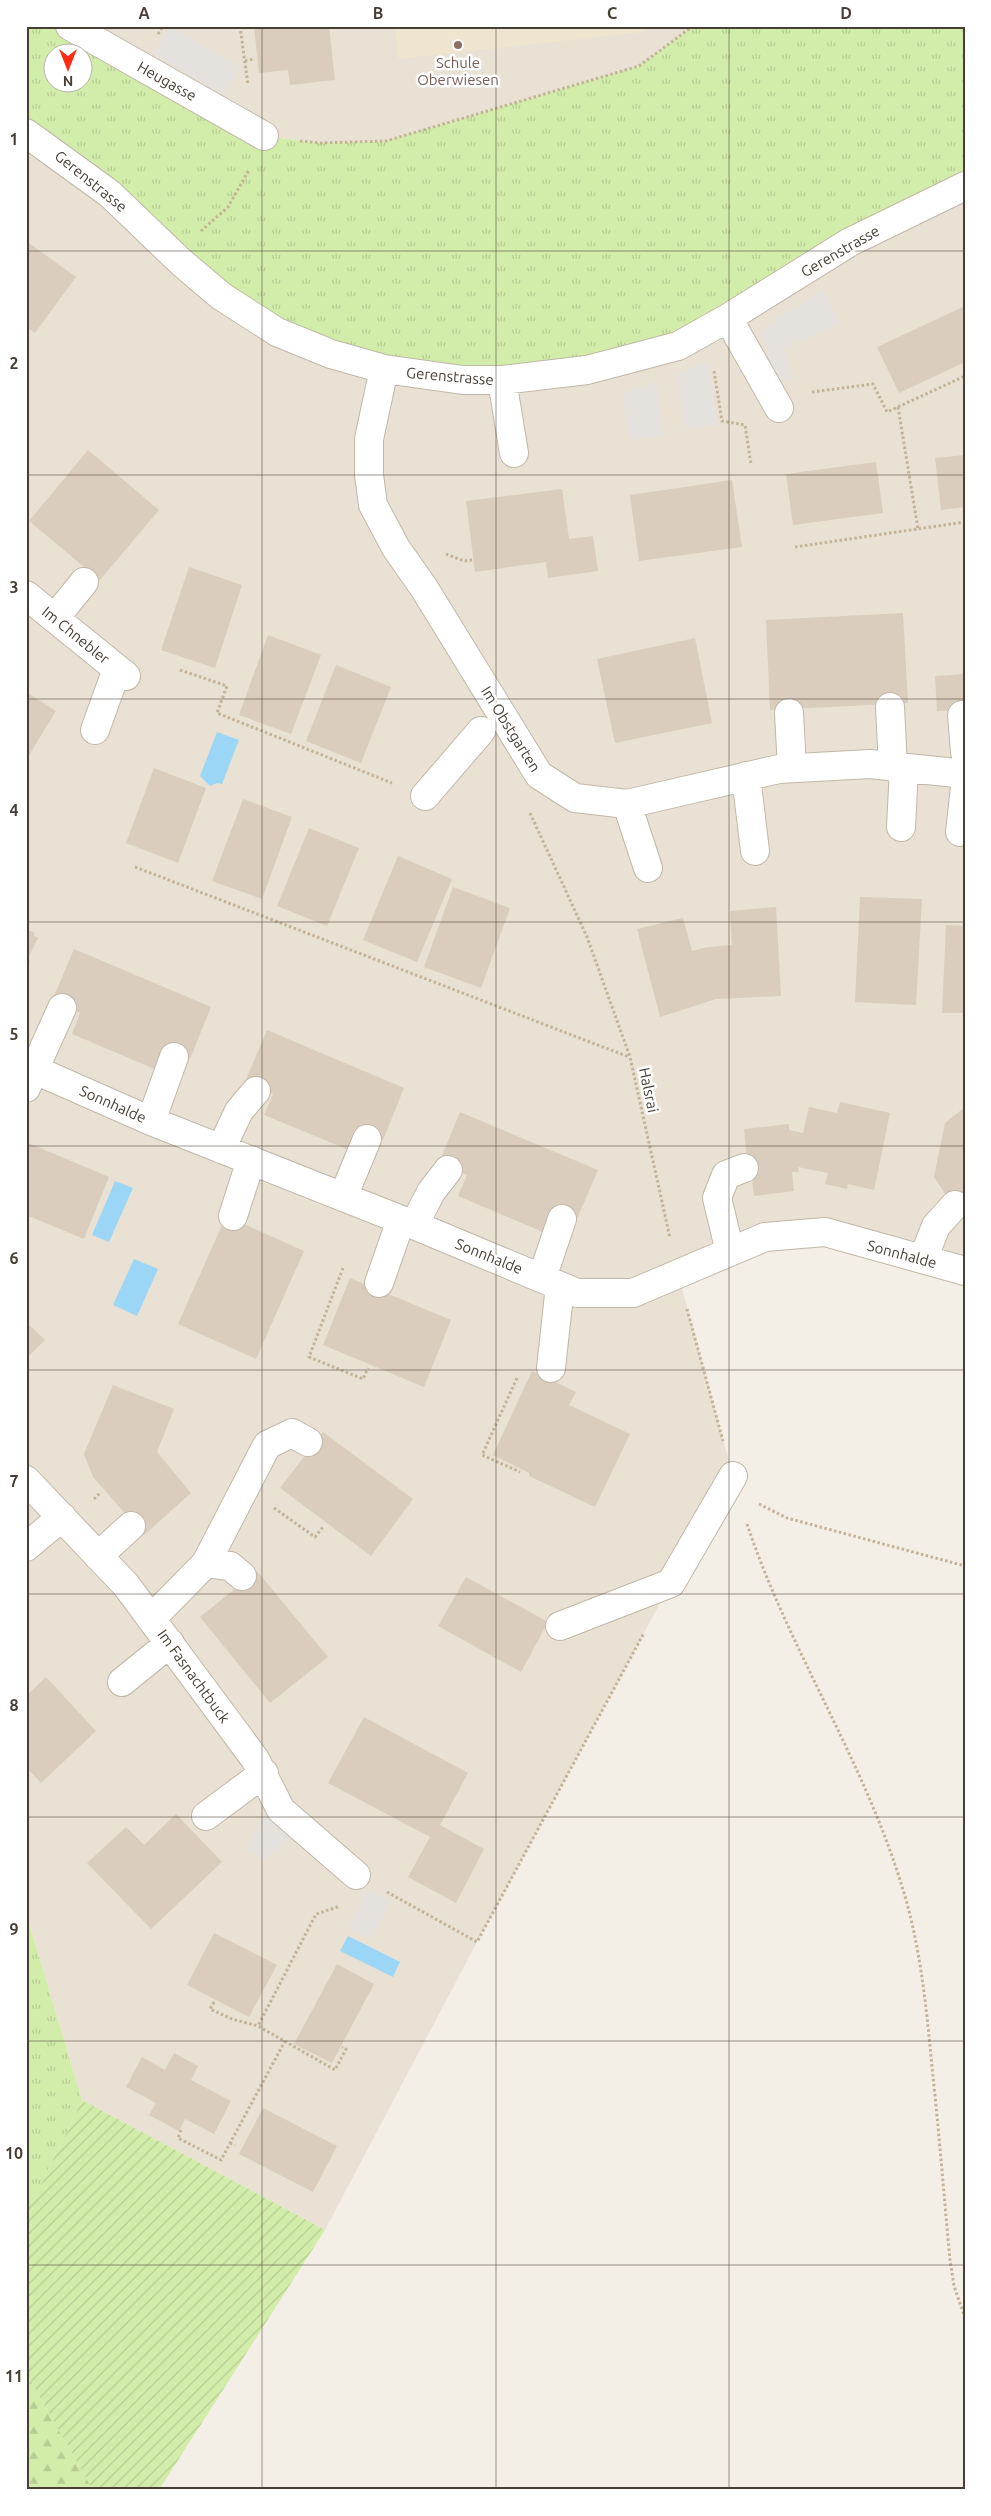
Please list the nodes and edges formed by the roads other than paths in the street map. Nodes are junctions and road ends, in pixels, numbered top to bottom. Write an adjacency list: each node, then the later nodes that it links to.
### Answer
1 (70, 26): 2 (street, Heugasse)
2 (101, 34): 4 (street, Heugasse)
3 (26, 133): 7 (street, Gerenstrasse)
4 (264, 136)
5 (965, 186): 6 (street, Gerenstrasse)
6 (728, 318): 8 (street, Gerenstrasse); 9 (street)
7 (384, 369): 8 (street, Gerenstrasse); 26 (street, Im Obstgarten)
8 (502, 380): 10 (street)
9 (779, 408)
10 (514, 453)
11 (84, 582): 13 (street)
12 (26, 595): 13 (street, Im Chnebler)
13 (55, 618): 17 (street, Im Chnebler)
14 (890, 707): 21 (street)
15 (789, 713): 20 (street)
16 (962, 715): 19 (street)
17 (95, 730)
18 (482, 731): 25 (street)
19 (965, 752)
20 (792, 768): 21 (street, Im Obstgarten); 23 (street, Im Obstgarten)
21 (899, 768): 22 (street, Im Obstgarten); 27 (street)
22 (965, 774)
23 (746, 776): 26 (street, Im Obstgarten); 29 (street)
24 (965, 787): 28 (street)
25 (425, 796)
26 (627, 804): 30 (street)
27 (902, 826)
28 (960, 832)
29 (755, 851)
30 (648, 868)
31 (62, 1008): 33 (street)
32 (174, 1057): 35 (street)
33 (29, 1074): 35 (street, Sonnhalde)
34 (256, 1091): 37 (street)
35 (151, 1121): 37 (street, Sonnhalde)
36 (367, 1139): 41 (street)
37 (221, 1149): 38 (street, Sonnhalde)
38 (251, 1160): 41 (street, Sonnhalde); 43 (street)
39 (744, 1168): 46 (street)
40 (448, 1170): 45 (street)
41 (343, 1197): 45 (street, Sonnhalde)
42 (955, 1205): 47 (street)
43 (233, 1216)
44 (562, 1219): 49 (street)
45 (408, 1222): 49 (street, Sonnhalde); 50 (street)
46 (730, 1252): 47 (street, Sonnhalde); 49 (street, Sonnhalde)
47 (923, 1259): 48 (street, Sonnhalde)
48 (965, 1271)
49 (551, 1282): 51 (street)
50 (379, 1283)
51 (552, 1360)
52 (308, 1442): 59 (street)
53 (732, 1476): 62 (street)
54 (26, 1480): 55 (street, Im Fasnachtbuck)
55 (62, 1518): 57 (street); 58 (street, Im Fasnachtbuck)
56 (131, 1526): 58 (street)
57 (26, 1547)
58 (98, 1556): 61 (street, Im Fasnachtbuck)
59 (206, 1563): 60 (street); 61 (street)
60 (242, 1576)
61 (151, 1619): 63 (street, Im Fasnachtbuck)
62 (560, 1626)
63 (170, 1643): 64 (street); 65 (street, Im Fasnachtbuck)
64 (122, 1682)
65 (264, 1774): 66 (street); 67 (street, Im Fasnachtbuck)
66 (206, 1816)
67 (356, 1875)

